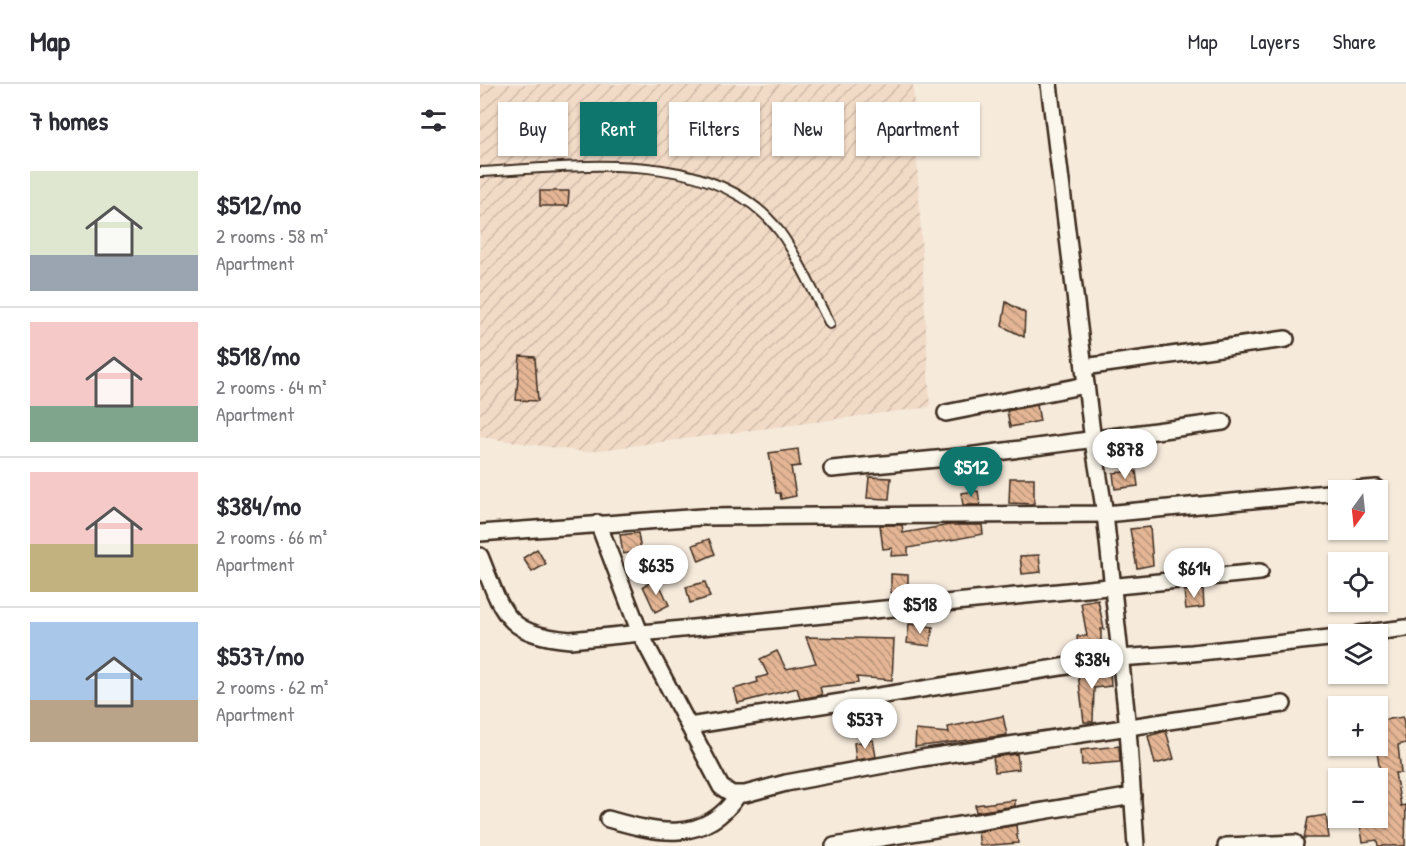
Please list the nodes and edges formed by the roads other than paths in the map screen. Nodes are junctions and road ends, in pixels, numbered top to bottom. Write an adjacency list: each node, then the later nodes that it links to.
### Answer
1 (1049, 84): 5 (street)
2 (480, 172): 3 (lane)
3 (830, 324)
4 (1286, 339): 5 (street)
5 (1084, 368): 6 (street)
6 (1086, 385): 7 (street); 9 (street)
7 (946, 413)
8 (1223, 422): 9 (street)
9 (1093, 441): 10 (street); 12 (street)
10 (832, 469)
11 (1328, 493): 12 (street)
12 (1105, 514): 13 (street); 17 (street)
13 (598, 523): 14 (street); 20 (street)
14 (480, 533)
15 (480, 556): 20 (street)
16 (1260, 572): 17 (street)
17 (1111, 587): 20 (street); 22 (street)
18 (1406, 628): 19 (street)
19 (1388, 630)
20 (640, 633): 24 (street)
21 (1328, 638): 22 (street)
22 (1119, 658): 24 (street); 25 (street)
23 (1283, 704): 25 (street)
24 (689, 726): 26 (street)
25 (1128, 729): 26 (street); 27 (street)
26 (738, 795): 28 (street)
27 (1133, 796): 30 (street); 31 (street)
28 (608, 819)
29 (1296, 843): 32 (street)
30 (834, 846)
31 (1136, 846)
32 (1226, 846)

